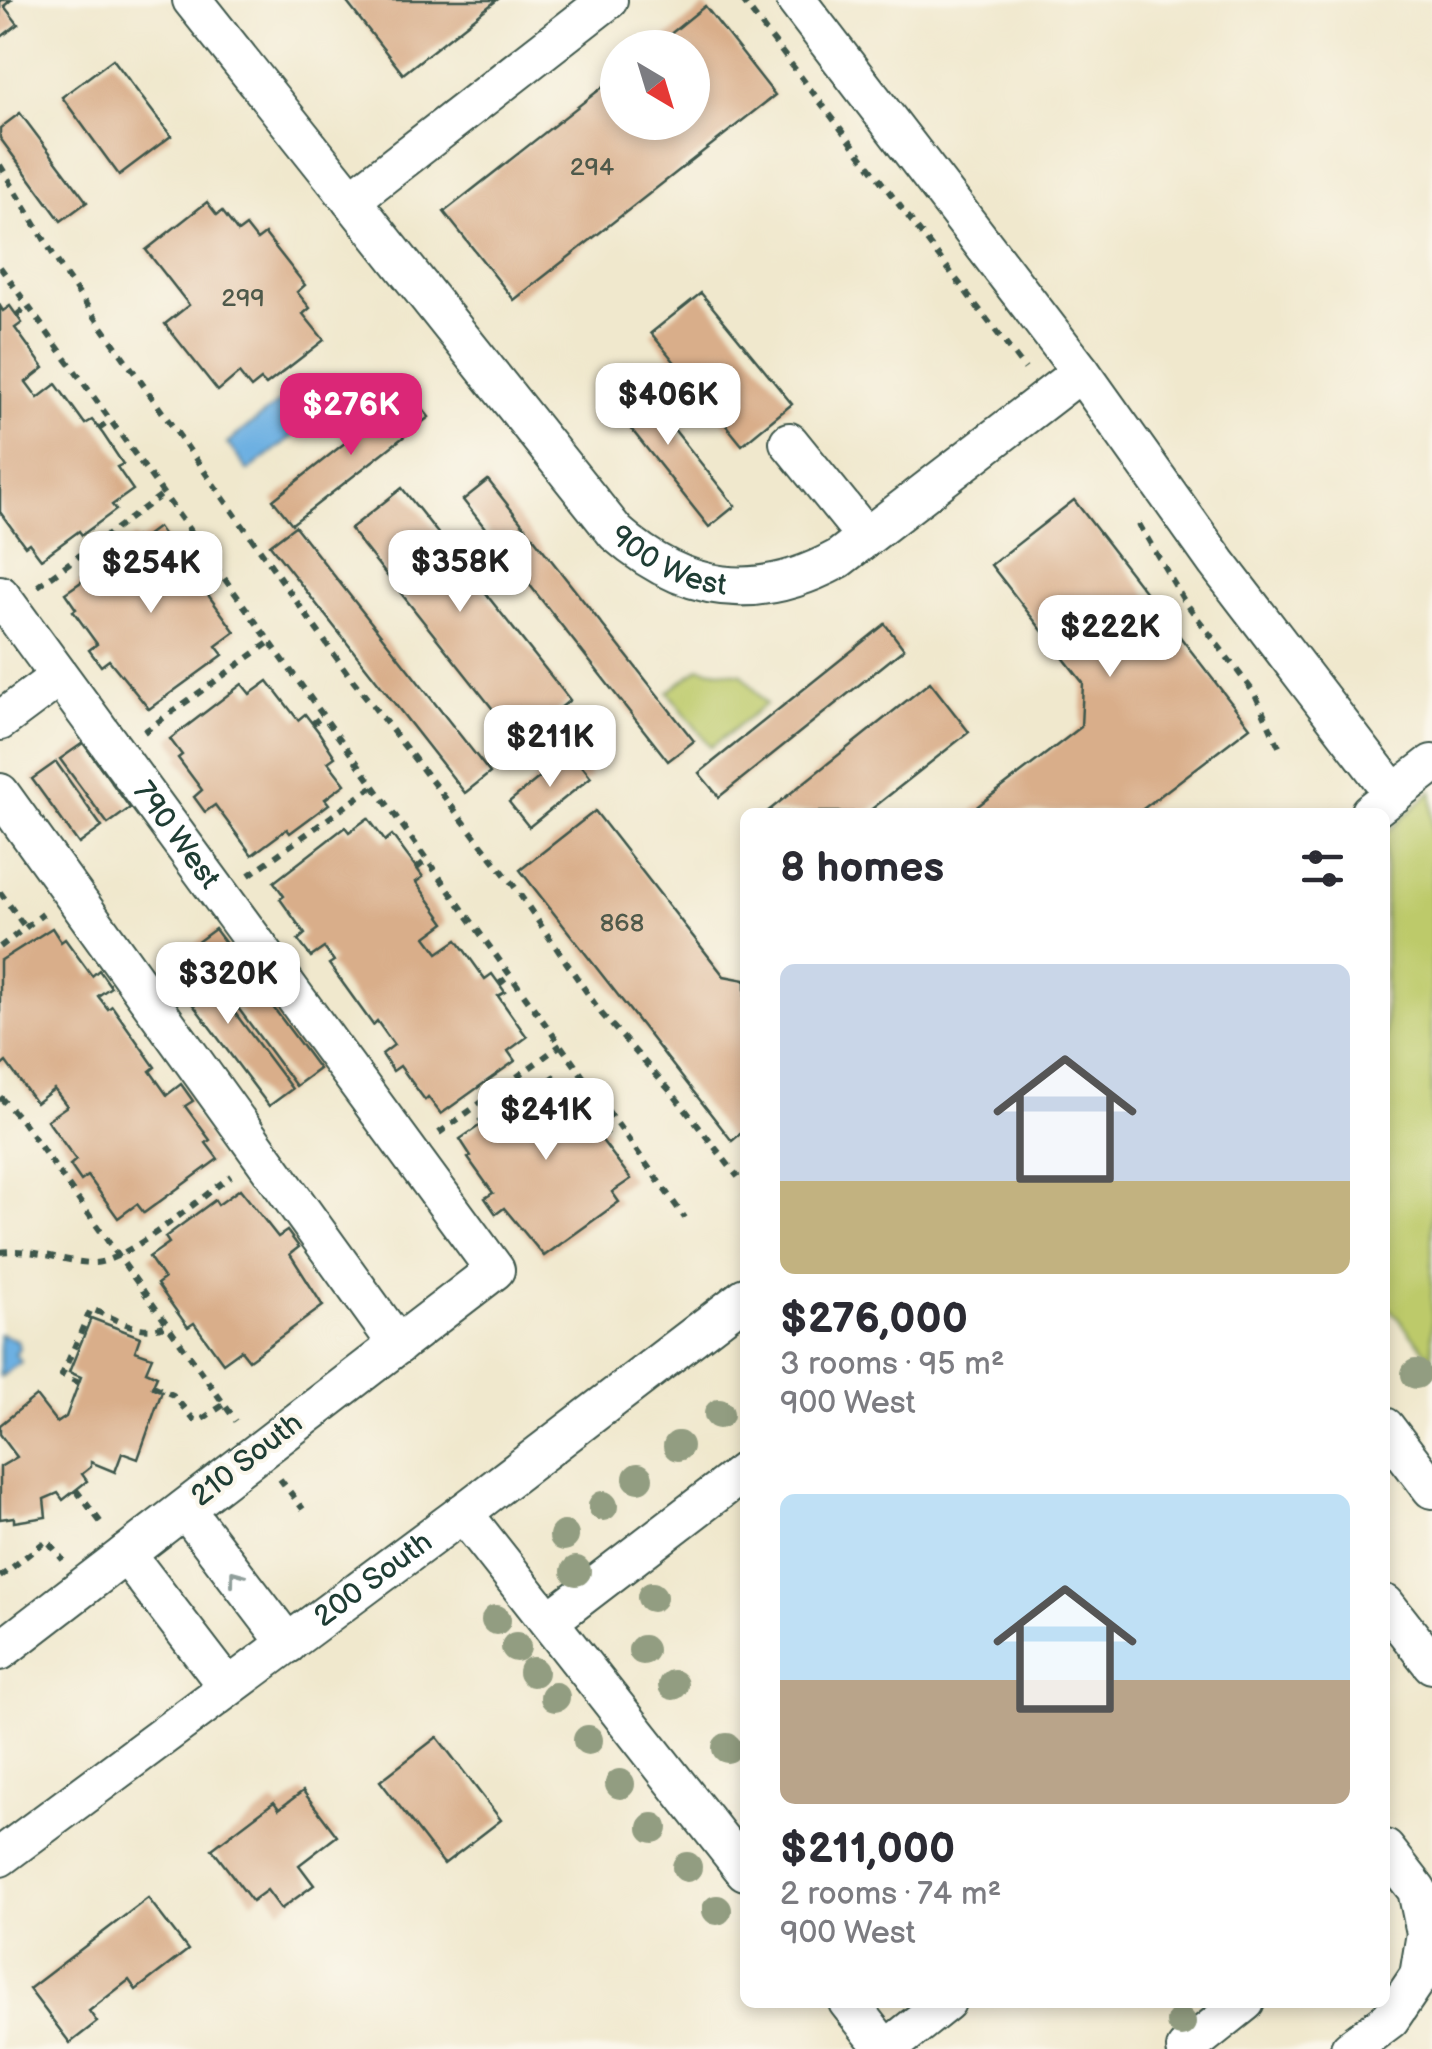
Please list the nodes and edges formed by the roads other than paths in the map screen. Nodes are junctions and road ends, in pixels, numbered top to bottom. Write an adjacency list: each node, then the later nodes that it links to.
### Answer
1 (192, 0): 4 (street, 900 West)
2 (608, 0): 4 (street)
3 (796, 0): 5 (street)
4 (351, 200): 7 (street, 900 West)
5 (1081, 372): 7 (street, 900 West); 13 (street)
6 (790, 442): 7 (street)
7 (866, 537)
8 (16, 592): 9 (street, 790 West)
9 (59, 677): 10 (street); 14 (street, 790 West)
10 (0, 721)
11 (1432, 764): 13 (street)
12 (0, 794): 16 (street)
13 (1382, 803)
14 (495, 1270): 16 (street, 210 South)
15 (740, 1301): 21 (street, 200 South)
16 (398, 1345): 20 (street, 210 South)
17 (1390, 1433): 19 (street)
18 (740, 1476): 24 (street)
19 (1432, 1488)
20 (185, 1509): 22 (street, 210 South); 25 (street, one-way to 20)
21 (463, 1513): 24 (street); 25 (street, 200 South)
22 (117, 1544): 26 (street, 210 South); 28 (street)
23 (1390, 1610): 27 (street)
24 (549, 1621): 31 (street)
25 (288, 1644): 28 (street, 200 South)
26 (0, 1651)
27 (1432, 1664)
28 (227, 1686): 30 (street, 200 South)
29 (1390, 1855): 37 (street)
30 (0, 1856)
31 (740, 1865)
32 (853, 2008): 35 (street)
33 (938, 2008): 35 (street)
34 (1237, 2008): 36 (street)
35 (886, 2049)
36 (1186, 2049)
37 (1350, 2049)

